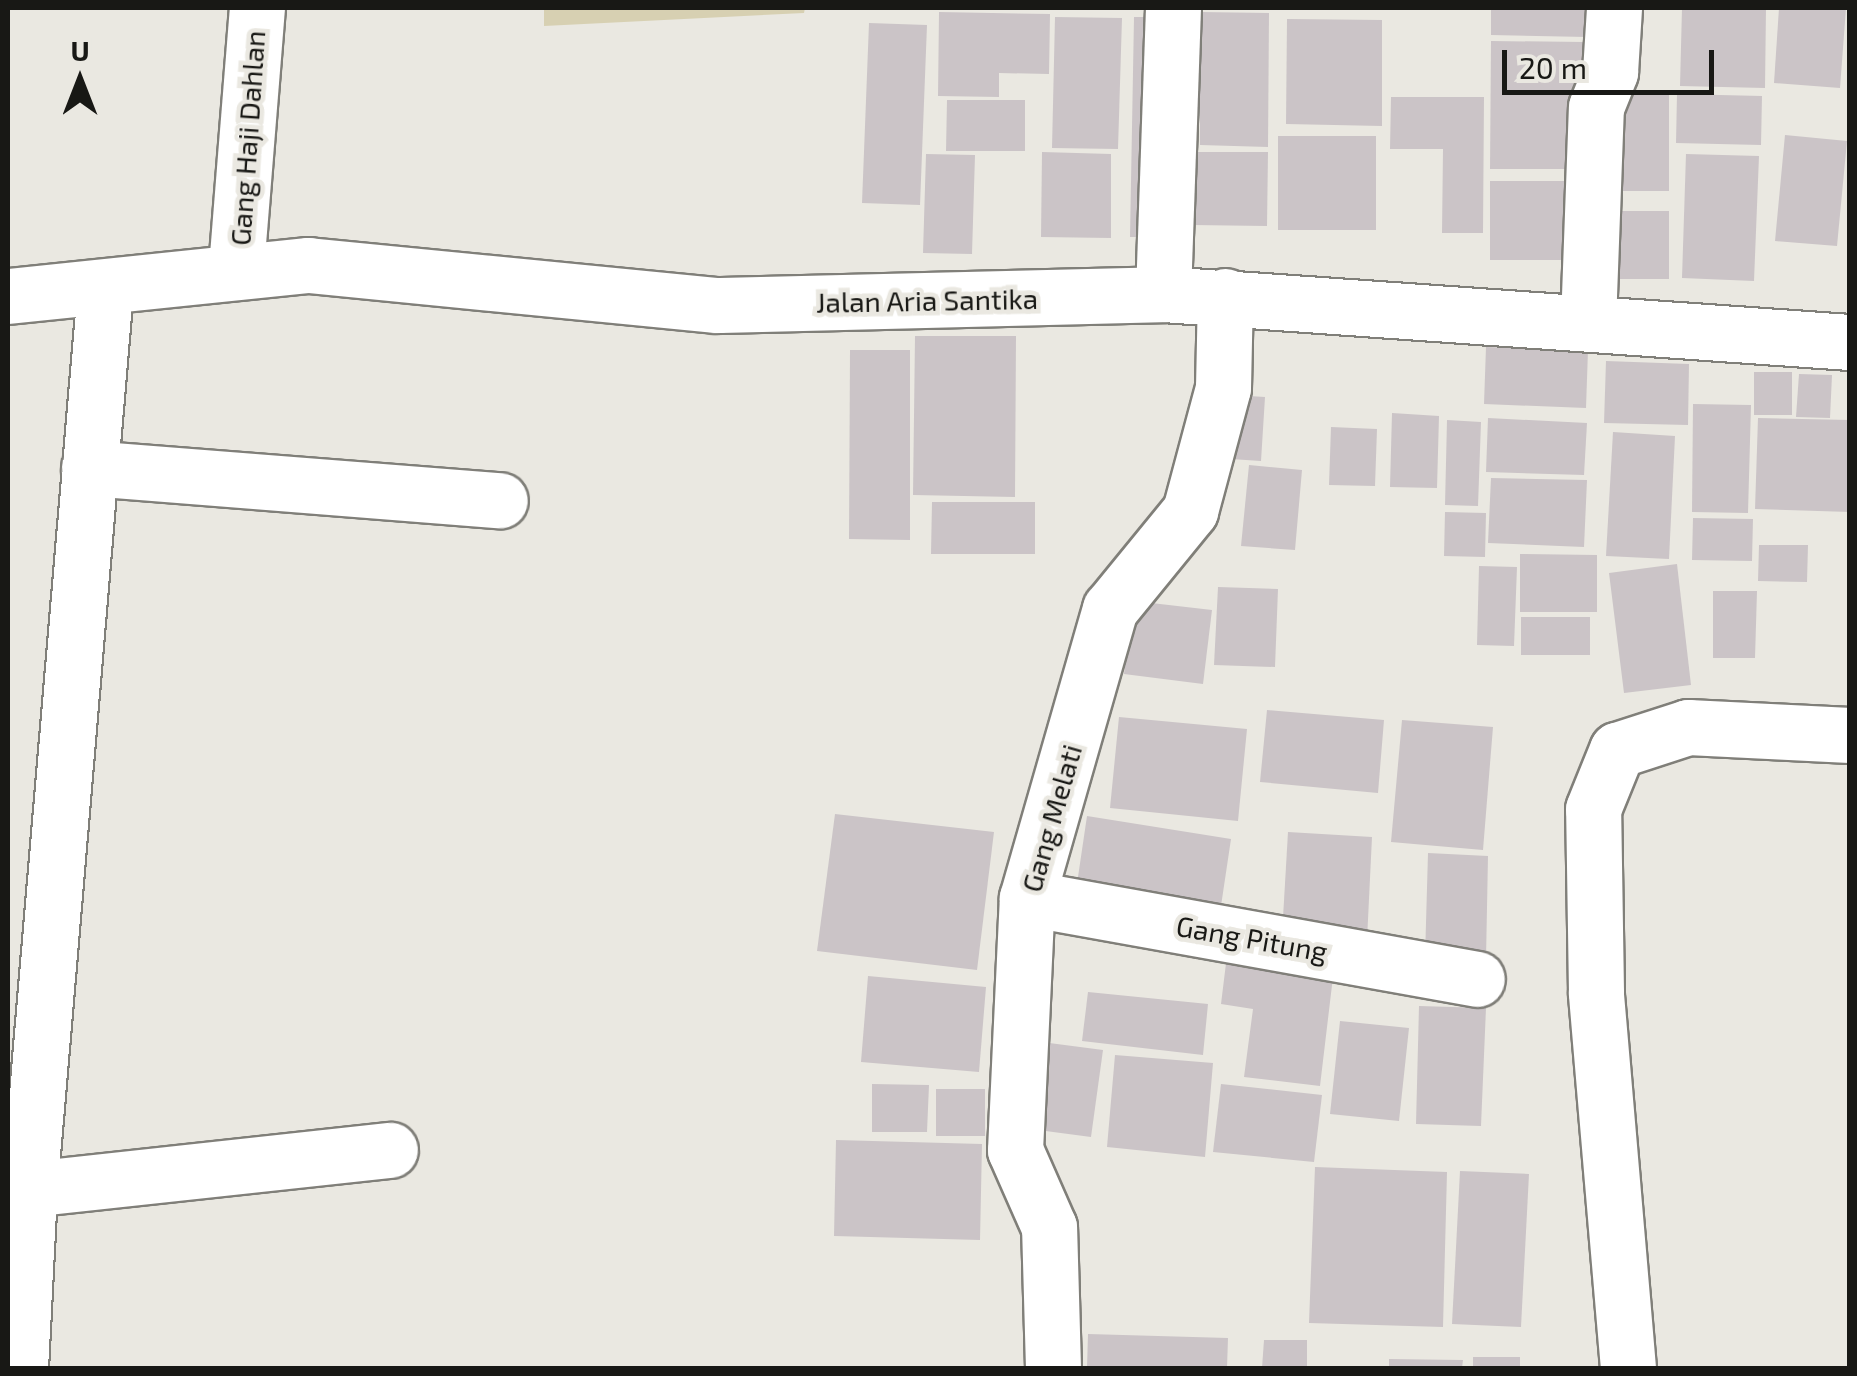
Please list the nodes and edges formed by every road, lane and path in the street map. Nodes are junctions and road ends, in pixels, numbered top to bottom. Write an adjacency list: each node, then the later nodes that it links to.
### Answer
1 (257, 8): 4 (street, Gang Haji Dahlan)
2 (1172, 8): 6 (street)
3 (1614, 8): 9 (street)
4 (236, 268): 5 (street, Jalan Aria Santika); 6 (street, Jalan Aria Santika)
5 (105, 290): 7 (street, Jalan Aria Santika); 11 (street)
6 (1163, 294): 8 (street, Jalan Aria Santika)
7 (8, 296)
8 (1225, 296): 9 (street, Jalan Aria Santika); 14 (street, Gang Melati)
9 (1588, 323): 10 (street, Jalan Aria Santika)
10 (1850, 342)
11 (89, 468): 12 (street); 17 (street)
12 (500, 500)
13 (1850, 735): 20 (street)
14 (1027, 898): 15 (street, Gang Pitung); 19 (street, Gang Melati)
15 (1477, 979)
16 (390, 1150): 17 (street)
17 (29, 1189): 18 (street)
18 (20, 1368)
19 (1053, 1368)
20 (1628, 1368)

